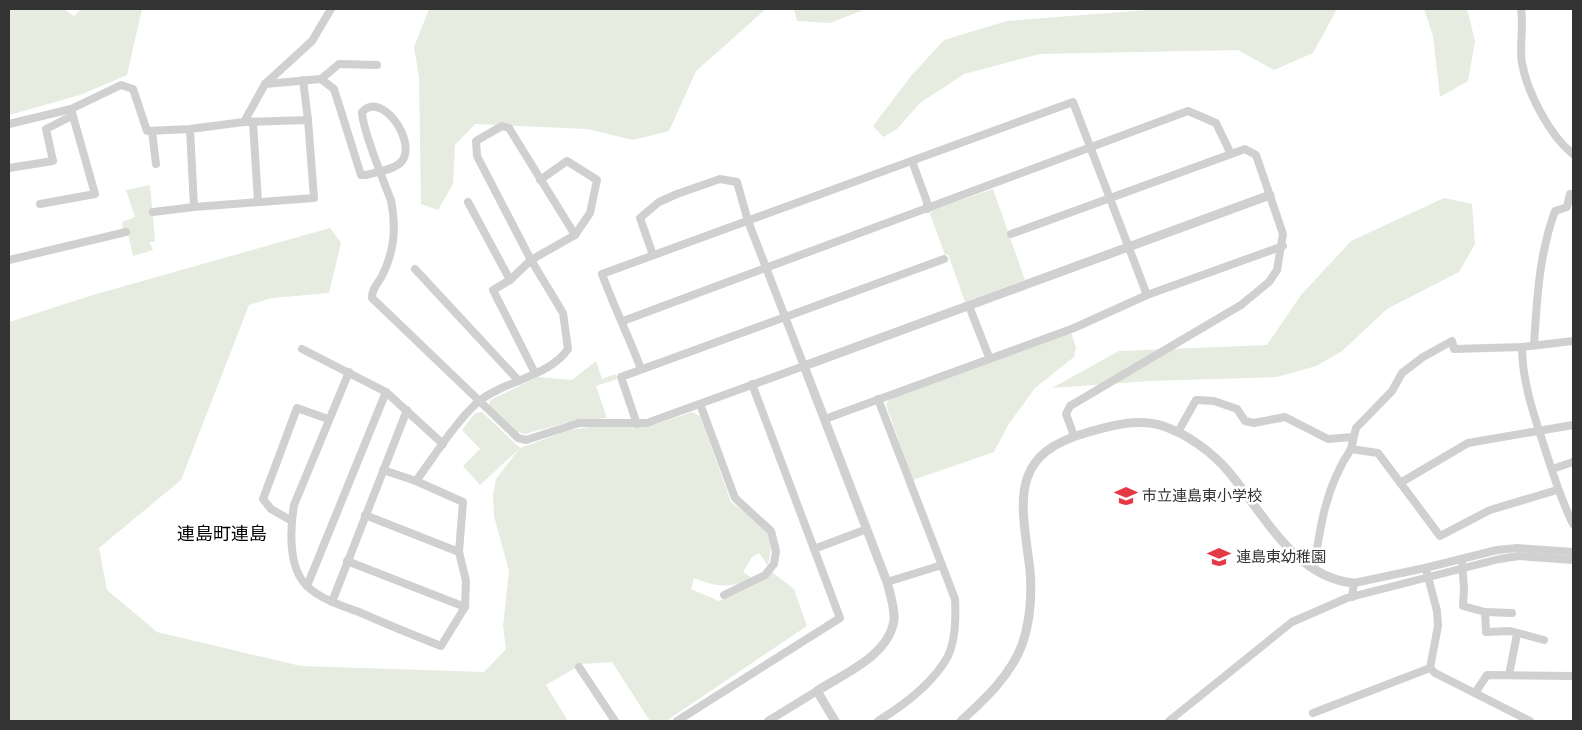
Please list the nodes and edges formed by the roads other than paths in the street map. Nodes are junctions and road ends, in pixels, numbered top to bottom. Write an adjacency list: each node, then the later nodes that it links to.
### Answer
1 (331, 9): 6 (street)
2 (1522, 9): 16 (street)
3 (377, 65): 4 (street)
4 (321, 79): 5 (street); 60 (street)
5 (303, 80): 6 (street); 8 (street)
6 (265, 84): 9 (street)
7 (72, 112): 11 (street); 13 (street); 19 (street); 26 (street)
8 (308, 120): 10 (street); 24 (street)
9 (244, 122): 10 (street); 12 (street)
10 (254, 122): 24 (street)
11 (9, 124)
12 (190, 129): 13 (street); 27 (street)
13 (152, 131): 18 (street)
14 (1091, 148): 15 (street); 17 (street); 23 (street); 28 (street)
15 (1231, 154): 22 (street); 23 (street)
16 (1573, 154)
17 (912, 160): 28 (street); 30 (street)
18 (156, 164)
19 (9, 168)
20 (540, 180): 33 (street); 33 (street); 39 (street)
21 (1573, 194): 48 (street)
22 (1270, 195): 34 (street); 35 (street)
23 (1110, 198): 32 (street); 34 (street)
24 (258, 202): 27 (street)
25 (468, 202): 42 (street)
26 (40, 204)
27 (194, 207): 29 (street)
28 (927, 209): 40 (street)
29 (153, 212)
30 (748, 221): 36 (street); 36 (street); 40 (street)
31 (126, 232): 38 (street)
32 (1011, 234)
33 (575, 235): 39 (street)
34 (1128, 246): 43 (street); 44 (street)
35 (1283, 246): 43 (street); 69 (street)
36 (652, 255): 46 (street)
37 (944, 259): 45 (street)
38 (9, 260)
39 (531, 260): 42 (street); 55 (street)
40 (767, 267): 45 (street); 46 (street)
41 (414, 268): 56 (street)
42 (510, 280): 55 (street)
43 (1147, 295): 51 (street)
44 (969, 306): 51 (street); 52 (street)
45 (786, 317): 52 (street); 53 (street)
46 (623, 321): 53 (street)
47 (1573, 341): 48 (street)
48 (1534, 345): 49 (street)
49 (1522, 347): 67 (street); 70 (street)
50 (302, 349): 54 (street)
51 (989, 358): 59 (street)
52 (804, 366): 57 (street); 64 (street)
53 (641, 369): 65 (street)
54 (349, 372): 58 (street); 63 (street)
55 (535, 373): 56 (street)
56 (519, 381): 60 (street)
57 (752, 384): 61 (street); 83 (street)
58 (386, 392): 62 (street); 94 (street)
59 (878, 398): 64 (street); 89 (street)
60 (479, 401): 65 (street); 71 (street)
61 (700, 404): 65 (street); 95 (street)
62 (407, 410): 71 (street); 75 (street)
63 (328, 419): 80 (street); 80 (street)
64 (824, 419): 82 (street)
65 (637, 424)
66 (1573, 425): 67 (street)
67 (1539, 429): 74 (street); 77 (street)
68 (1178, 432): 69 (street); 70 (street); 90 (street)
69 (1074, 436): 115 (street)
70 (1353, 437): 72 (street)
71 (443, 444): 76 (street)
72 (1351, 449): 77 (street); 90 (street)
73 (1573, 462): 74 (street)
74 (1552, 469): 78 (street)
75 (383, 470): 76 (street); 79 (street)
76 (416, 481): 84 (street)
77 (1400, 483): 78 (street)
78 (1557, 490): 81 (street)
79 (365, 515): 84 (street); 87 (street)
80 (292, 521): 94 (street)
81 (1573, 524)
82 (867, 529): 83 (street); 92 (street)
83 (814, 550): 111 (street)
84 (459, 552): 98 (street)
85 (1573, 552): 88 (street)
86 (1573, 560): 88 (street)
87 (347, 561): 97 (street); 98 (street)
88 (1462, 563): 91 (street); 99 (street)
89 (942, 565): 92 (street); 114 (street)
90 (1314, 569): 93 (street)
91 (1427, 572): 93 (street); 96 (street); 104 (street)
92 (887, 582): 107 (street)
93 (1354, 583): 96 (street)
94 (307, 586): 97 (street)
95 (724, 595)
96 (1352, 597): 116 (street)
97 (332, 602): 98 (street)
98 (465, 607)
99 (1485, 612): 100 (street); 101 (street)
100 (1512, 613)
101 (1517, 634): 102 (street); 105 (street)
102 (1544, 640)
103 (580, 667): 110 (street)
104 (1430, 668): 108 (street); 109 (street)
105 (1509, 675): 106 (street); 108 (street)
106 (1573, 676)
107 (817, 690): 112 (street); 113 (street)
108 (1475, 693): 117 (street)
109 (1313, 713)
110 (616, 721)
111 (676, 721)
112 (768, 721)
113 (835, 721)
114 (878, 721)
115 (961, 721)
116 (1169, 721)
117 (1530, 721)

